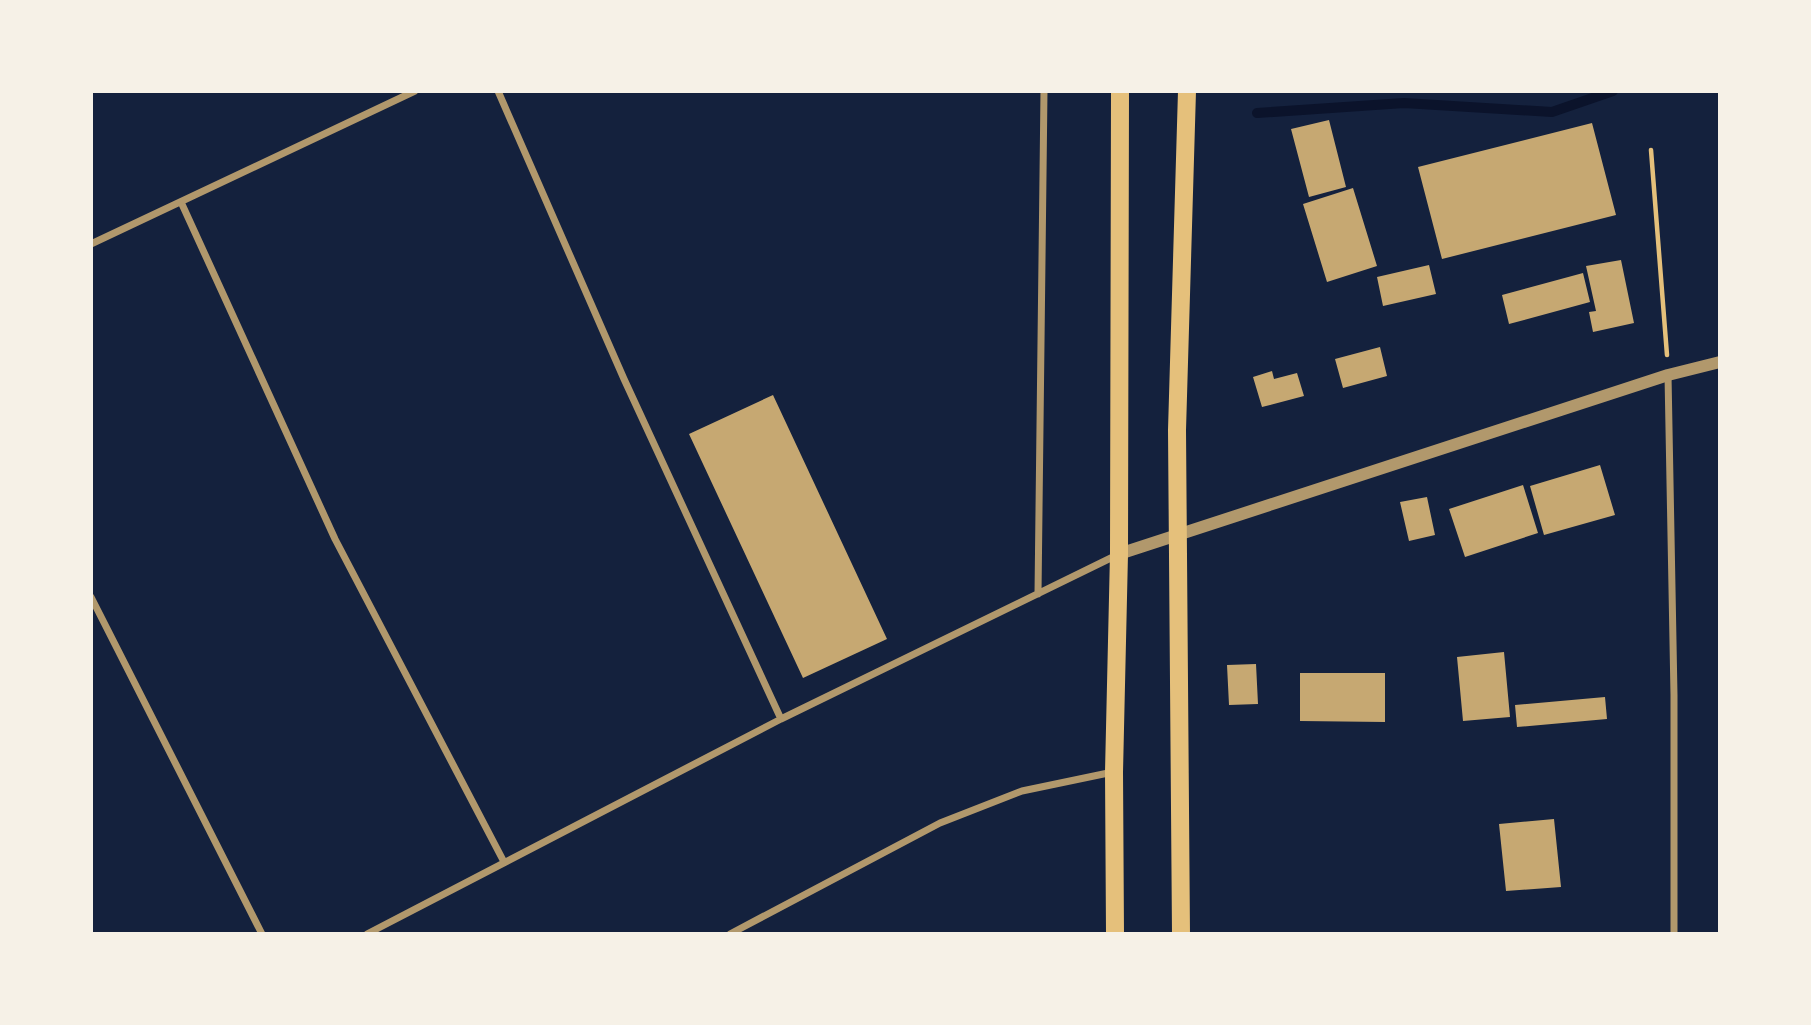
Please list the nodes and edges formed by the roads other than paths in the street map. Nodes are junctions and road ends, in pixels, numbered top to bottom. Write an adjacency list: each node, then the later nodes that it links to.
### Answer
1 (415, 91): 6 (street)
2 (498, 91): 14 (street)
3 (1044, 91): 12 (street)
4 (1120, 91): 11 (main road)
5 (1187, 91): 10 (main road)
6 (181, 202): 7 (street); 16 (street)
7 (91, 244)
8 (1720, 362): 9 (street)
9 (1668, 375): 10 (street); 22 (street)
10 (1178, 534): 11 (street); 21 (main road)
11 (1119, 554): 12 (street); 15 (main road)
12 (1038, 594): 14 (street)
13 (91, 597): 17 (street)
14 (781, 719): 16 (street)
15 (1114, 772): 19 (street); 20 (main road)
16 (504, 862): 18 (street)
17 (262, 934)
18 (367, 934)
19 (730, 934)
20 (1115, 934)
21 (1181, 934)
22 (1674, 934)

